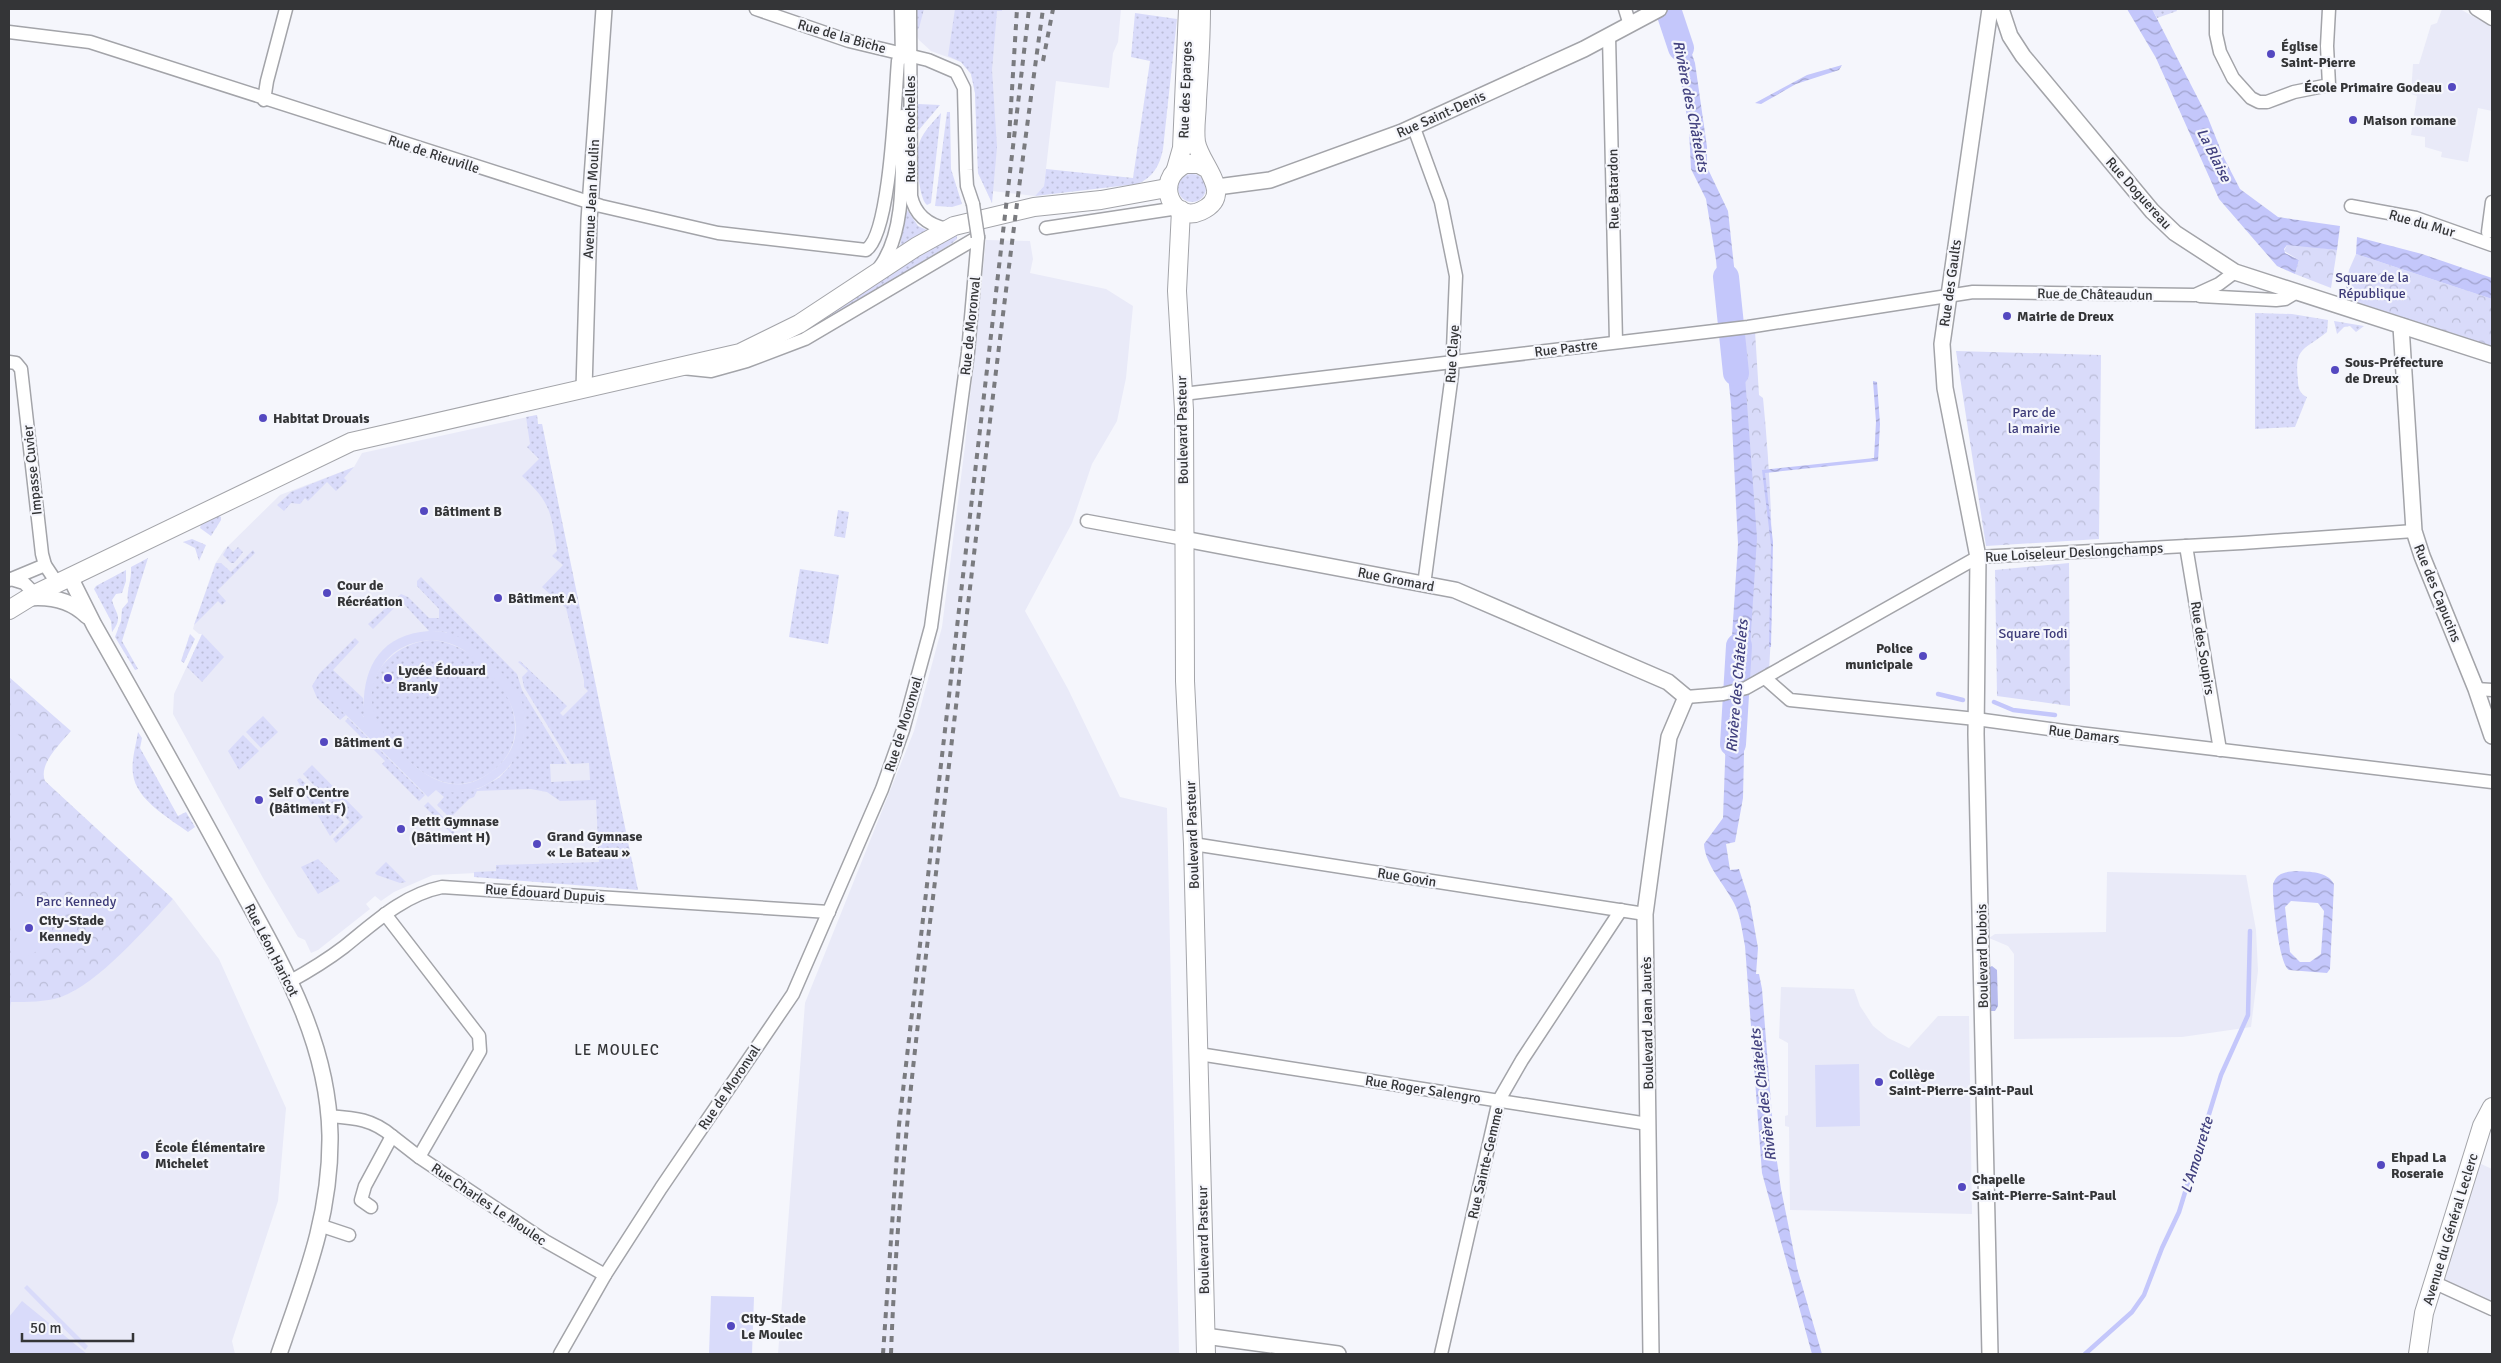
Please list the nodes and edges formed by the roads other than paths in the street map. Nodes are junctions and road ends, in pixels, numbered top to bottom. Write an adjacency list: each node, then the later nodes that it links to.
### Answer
1 (286, 9): 20 (street)
2 (604, 9): 27 (street, Avenue Jean Moulin)
3 (756, 9): 19 (street, Rue de la Biche)
4 (901, 9): 19 (street, Rue des Rochelles)
5 (910, 9): 19 (street, Rue des Rochelles)
6 (1188, 9): 23 (main road, Rue des Eparges)
7 (1202, 9): 22 (main road)
8 (1624, 9): 16 (street)
9 (1990, 9): 40 (street, Rue des Gaults)
10 (2001, 9): 37 (street, Rue Doguereau)
11 (2216, 9): 12 (street)
12 (2328, 9)
13 (2476, 9): 15 (street)
14 (1656, 10): 16 (street, Rue Saint-Denis)
15 (2492, 18)
16 (1630, 24): 18 (street, Rue Saint-Denis)
17 (9, 32): 20 (street, Rue de Rieuville)
18 (1609, 36): 21 (street, Rue Saint-Denis); 43 (street, Rue Batardon)
19 (905, 53): 32 (street, Rue des Rochelles); 33 (street, Rue de Moronval, bridge); 35 (street, Rue des Rochelles); 36 (street, Rue des Rochelles)
20 (264, 100): 27 (street, Rue de Rieuville)
21 (1414, 128): 24 (street, Rue Saint-Denis); 46 (street, Rue Claye)
22 (1206, 168): 23 (main road); 24 (main road)
23 (1176, 169): 25 (main road)
24 (1217, 187): 30 (main road)
25 (1167, 188): 29 (main road); 32 (main road)
26 (2492, 202): 34 (street)
27 (590, 203): 35 (street, Rue de Rieuville); 48 (street, Avenue Jean Moulin)
28 (2351, 206): 34 (street, Rue du Mur)
29 (1179, 210): 30 (main road); 31 (street); 41 (main road, Boulevard Pasteur)
30 (1201, 211): 41 (main road, Boulevard Pasteur)
31 (1046, 228)
32 (947, 229): 36 (main road)
33 (978, 237): 47 (street); 73 (street, Rue de Moronval)
34 (2490, 238)
35 (866, 250)
36 (876, 272): 47 (main road)
37 (2235, 272): 38 (street, Rue Doguereau); 39 (street, Rue de Châteaudun)
38 (2295, 293): 39 (street); 42 (street, Rue Doguereau)
39 (2194, 295): 40 (street, Rue de Châteaudun)
40 (1948, 296): 43 (street, Rue Pastre); 54 (street, Rue des Gaults)
41 (1179, 315): 49 (main road, Boulevard Pasteur)
42 (2400, 326): 44 (street, Rue Doguereau); 51 (street, Rue des Capucins)
43 (1616, 342): 46 (street, Rue Pastre)
44 (2492, 355)
45 (9, 362): 55 (street, Impasse Cuvier)
46 (1452, 362): 49 (street, Rue Pastre); 58 (street, Rue Claye)
47 (680, 368): 48 (main road)
48 (584, 389): 57 (main road)
49 (1183, 394): 52 (main road, Boulevard Pasteur)
50 (1087, 521): 52 (street, Rue Gromard)
51 (2414, 531): 53 (street, Rue Loiseleur Deslongchamps); 64 (street, Rue des Capucins)
52 (1184, 539): 58 (street, Rue Gromard); 71 (main road, Boulevard Pasteur)
53 (2186, 546): 54 (street, Rue Loiseleur Deslongchamps); 69 (street, Rue des Soupirs)
54 (1978, 557): 63 (street, Rue Loiseleur Deslongchamps); 67 (street, Boulevard Dubois)
55 (45, 565): 56 (street); 57 (street, Impasse Cuvier)
56 (10, 580): 59 (street)
57 (64, 580): 59 (main road); 62 (street, Rue Léon Haricot)
58 (1424, 585): 66 (street, Rue Gromard)
59 (31, 596): 60 (main road); 61 (main road); 62 (street)
60 (9, 602)
61 (9, 610)
62 (94, 625): 76 (street, Rue Léon Haricot)
63 (1765, 678): 66 (street); 67 (street, Rue Damars)
64 (2476, 689): 65 (street); 68 (street, Rue des Capucins)
65 (2492, 690)
66 (1686, 697): 75 (street, Boulevard Jean Jaurès)
67 (1976, 718): 69 (street, Rue Damars); 97 (street, Boulevard Dubois)
68 (2492, 736)
69 (2220, 750): 70 (street, Rue Damars)
70 (2492, 782)
71 (1193, 844): 72 (street, Rue Govin); 77 (main road, Boulevard Pasteur)
72 (1621, 910): 75 (street); 78 (street, Rue Sainte-Gemme)
73 (830, 912): 74 (street, Rue Édouard Dupuis); 87 (street, Rue de Moronval)
74 (385, 914): 76 (street, Rue Édouard Dupuis); 83 (street, Rue Charles Le Moulec)
75 (1646, 914): 81 (street, Boulevard Jean Jaurès)
76 (289, 982): 80 (street, Rue Léon Haricot)
77 (1199, 1054): 78 (street, Rue Roger Salengro); 90 (main road, Boulevard Pasteur)
78 (1499, 1100): 81 (street, Rue Roger Salengro); 95 (street, Rue Sainte-Gemme)
79 (2492, 1107): 88 (main road, Avenue du Général Leclerc)
80 (329, 1116): 82 (street); 85 (street, Rue Léon Haricot)
81 (1648, 1124): 96 (street, Boulevard Jean Jaurès)
82 (392, 1136): 83 (street); 84 (street)
83 (419, 1157): 87 (street, Rue Charles Le Moulec)
84 (371, 1207)
85 (322, 1226): 86 (street); 91 (street, Rue Léon Haricot)
86 (349, 1236)
87 (605, 1275): 92 (street, Rue de Moronval)
88 (2433, 1282): 89 (street); 98 (main road, Avenue du Général Leclerc)
89 (2492, 1309)
90 (1206, 1336): 93 (main road, Boulevard Pasteur); 94 (street)
91 (279, 1354)
92 (560, 1354)
93 (1206, 1354)
94 (1338, 1354)
95 (1441, 1354)
96 (1651, 1354)
97 (1990, 1354)
98 (2418, 1354)

